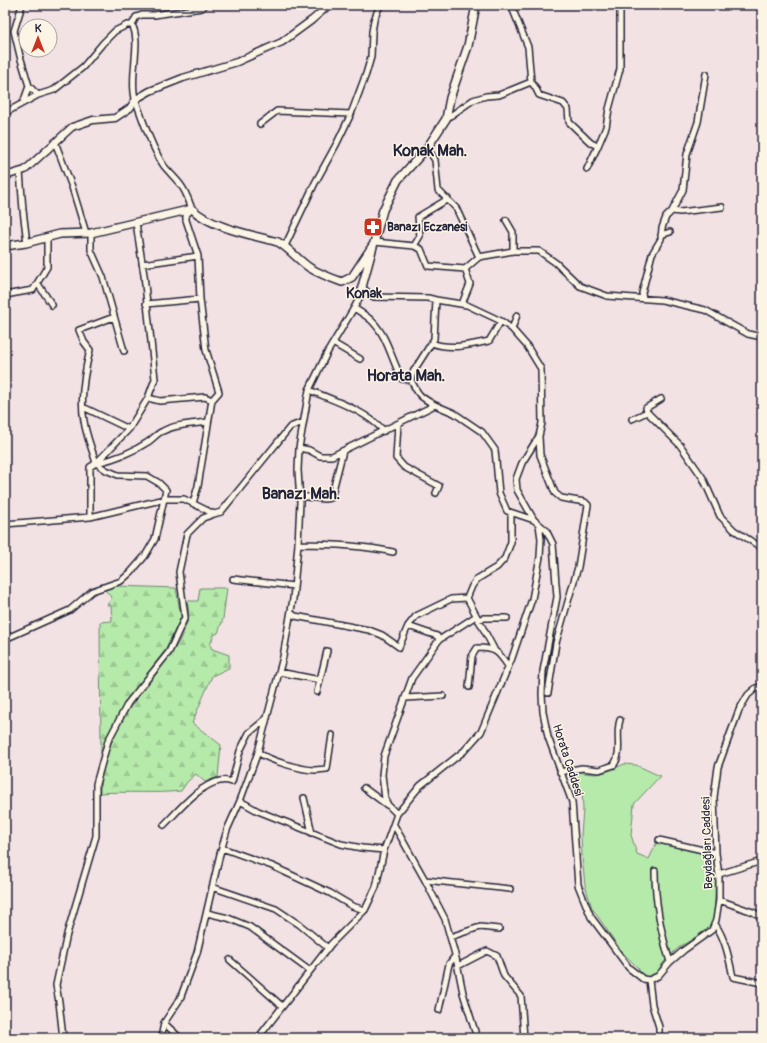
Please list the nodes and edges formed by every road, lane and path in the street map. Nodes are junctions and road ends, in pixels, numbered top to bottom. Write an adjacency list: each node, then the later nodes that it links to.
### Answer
1 (22, 5): 11 (street)
2 (205, 5): 8 (street)
3 (328, 5): 13 (street)
4 (379, 5): 16 (street)
5 (476, 5): 17 (main road)
6 (511, 5): 10 (street)
7 (620, 5): 20 (street)
8 (132, 25): 12 (street); 13 (street)
9 (706, 74): 28 (street)
10 (531, 82): 17 (street); 20 (street)
11 (29, 86): 12 (street); 14 (street)
12 (38, 96): 14 (street)
13 (136, 99): 19 (street); 27 (street)
14 (23, 104): 15 (street)
15 (5, 112)
16 (351, 114): 18 (street); 38 (street)
17 (446, 119): 21 (main road)
18 (260, 124)
19 (55, 142): 23 (street); 32 (street)
20 (598, 146): 22 (street)
21 (427, 148): 25 (street); 35 (main road)
22 (587, 170)
23 (20, 172): 24 (street); 36 (street)
24 (5, 176)
25 (448, 199): 39 (street); 42 (street)
26 (722, 207): 28 (street)
27 (192, 209): 30 (main road); 38 (main road); 41 (street)
28 (672, 211): 33 (street)
29 (506, 220): 40 (street)
30 (136, 223): 32 (main road); 43 (street)
31 (670, 232): 33 (street)
32 (88, 233): 34 (main road); 58 (street)
33 (661, 235): 50 (street)
34 (47, 237): 36 (main road); 45 (street)
35 (375, 242): 38 (main road); 39 (street); 46 (main road)
36 (27, 243): 37 (main road)
37 (5, 246)
38 (285, 246)
39 (414, 246): 44 (street)
40 (513, 251): 42 (street); 50 (street)
41 (198, 256): 43 (street); 51 (street)
42 (479, 257): 44 (street)
43 (142, 264): 53 (street)
44 (465, 269): 54 (street)
45 (38, 284): 47 (street); 55 (street)
46 (362, 287): 48 (street); 49 (street)
47 (5, 294)
48 (360, 297): 49 (street); 56 (street)
49 (373, 297): 52 (street)
50 (643, 298): 61 (street)
51 (200, 299): 53 (street); 70 (street)
52 (436, 300): 54 (street); 63 (street)
53 (146, 304): 68 (street)
54 (462, 304): 59 (street)
55 (52, 305)
56 (354, 308): 62 (street); 66 (street)
57 (517, 315): 60 (street)
58 (114, 317): 64 (street); 72 (street)
59 (501, 321): 60 (street); 63 (street)
60 (512, 330): 80 (street)
61 (762, 337)
62 (333, 343): 65 (street); 67 (street)
63 (432, 343): 66 (street)
64 (124, 351)
65 (360, 359)
66 (411, 380): 71 (street)
67 (309, 390): 76 (street); 79 (street)
68 (148, 398): 70 (street); 78 (street)
69 (661, 399): 73 (street)
70 (212, 400): 75 (street)
71 (435, 405): 77 (street); 89 (street)
72 (83, 407): 78 (street); 83 (street)
73 (647, 412): 74 (street); 95 (street)
74 (632, 419)
75 (208, 422): 83 (street); 87 (street)
76 (303, 422): 81 (street); 88 (street)
77 (398, 424): 79 (street); 84 (street)
78 (129, 429): 83 (street)
79 (384, 431): 82 (street)
80 (539, 436): 91 (street); 114 (street)
81 (299, 448): 82 (street); 85 (street)
82 (343, 451): 85 (street)
83 (96, 463): 86 (street); 90 (street)
84 (436, 493)
85 (299, 496): 94 (street)
86 (165, 499): 87 (street); 90 (street); 104 (street)
87 (193, 503): 88 (street)
88 (214, 514): 158 (street)
89 (511, 514): 91 (street); 99 (street)
90 (90, 517): 92 (street)
91 (534, 520): 93 (street, Horata Caddesi)
92 (5, 524)
93 (539, 525): 108 (street); 121 (street, Horata Caddesi)
94 (298, 544): 96 (street); 98 (street)
95 (762, 548)
96 (393, 552)
97 (233, 579): 98 (street)
98 (294, 586): 100 (street)
99 (467, 598): 101 (street); 103 (street)
100 (290, 613): 103 (street); 109 (street)
101 (477, 618): 102 (street); 105 (street); 106 (street)
102 (507, 618)
103 (408, 626): 105 (street)
104 (5, 639)
105 (438, 640): 116 (street)
106 (494, 649): 108 (street); 111 (street)
107 (327, 651): 110 (street)
108 (508, 666): 126 (street)
109 (279, 672): 110 (street); 117 (street)
110 (320, 680): 113 (street)
111 (469, 687)
112 (762, 687): 133 (street, Beydağları Caddesi)
113 (318, 692)
114 (548, 693)
115 (443, 696): 116 (street)
116 (405, 698): 125 (street)
117 (267, 718): 120 (street); 127 (street)
118 (620, 720): 121 (street)
119 (332, 735): 120 (street)
120 (258, 752): 124 (street)
121 (560, 772): 153 (street, Horata Caddesi)
122 (364, 788): 125 (street)
123 (304, 798): 129 (street)
124 (240, 801): 129 (street); 131 (street)
125 (388, 805): 126 (street)
126 (397, 814): 128 (street)
127 (164, 825)
128 (394, 825): 132 (street); 137 (street)
129 (312, 833): 132 (street)
130 (659, 840): 133 (street)
131 (222, 848): 138 (street); 141 (street)
132 (384, 850): 141 (street)
133 (716, 853): 136 (street, Beydağları Caddesi)
134 (762, 861): 136 (street)
135 (655, 871): 150 (street)
136 (719, 874): 140 (street, Beydağları Caddesi)
137 (425, 880): 139 (street); 146 (street)
138 (212, 887): 142 (street); 147 (street)
139 (510, 889)
140 (719, 900): 143 (street); 144 (street, Beydağları Caddesi)
141 (365, 910): 147 (street)
142 (207, 913): 152 (street); 157 (street)
143 (762, 917)
144 (715, 924): 150 (street); 154 (street)
145 (499, 930): 146 (street)
146 (450, 937): 148 (street)
147 (328, 948): 152 (street)
148 (455, 956): 151 (street); 156 (street)
149 (230, 960): 155 (street)
150 (670, 962): 153 (street)
151 (458, 966): 162 (street); 163 (street)
152 (310, 970): 155 (street)
153 (649, 980): 164 (street)
154 (762, 983)
155 (282, 1006): 161 (street)
156 (439, 1010)
157 (164, 1024): 159 (street); 160 (street)
158 (64, 1038)
159 (161, 1038)
160 (180, 1038)
161 (258, 1038)
162 (477, 1038)
163 (524, 1038)
164 (659, 1038)

